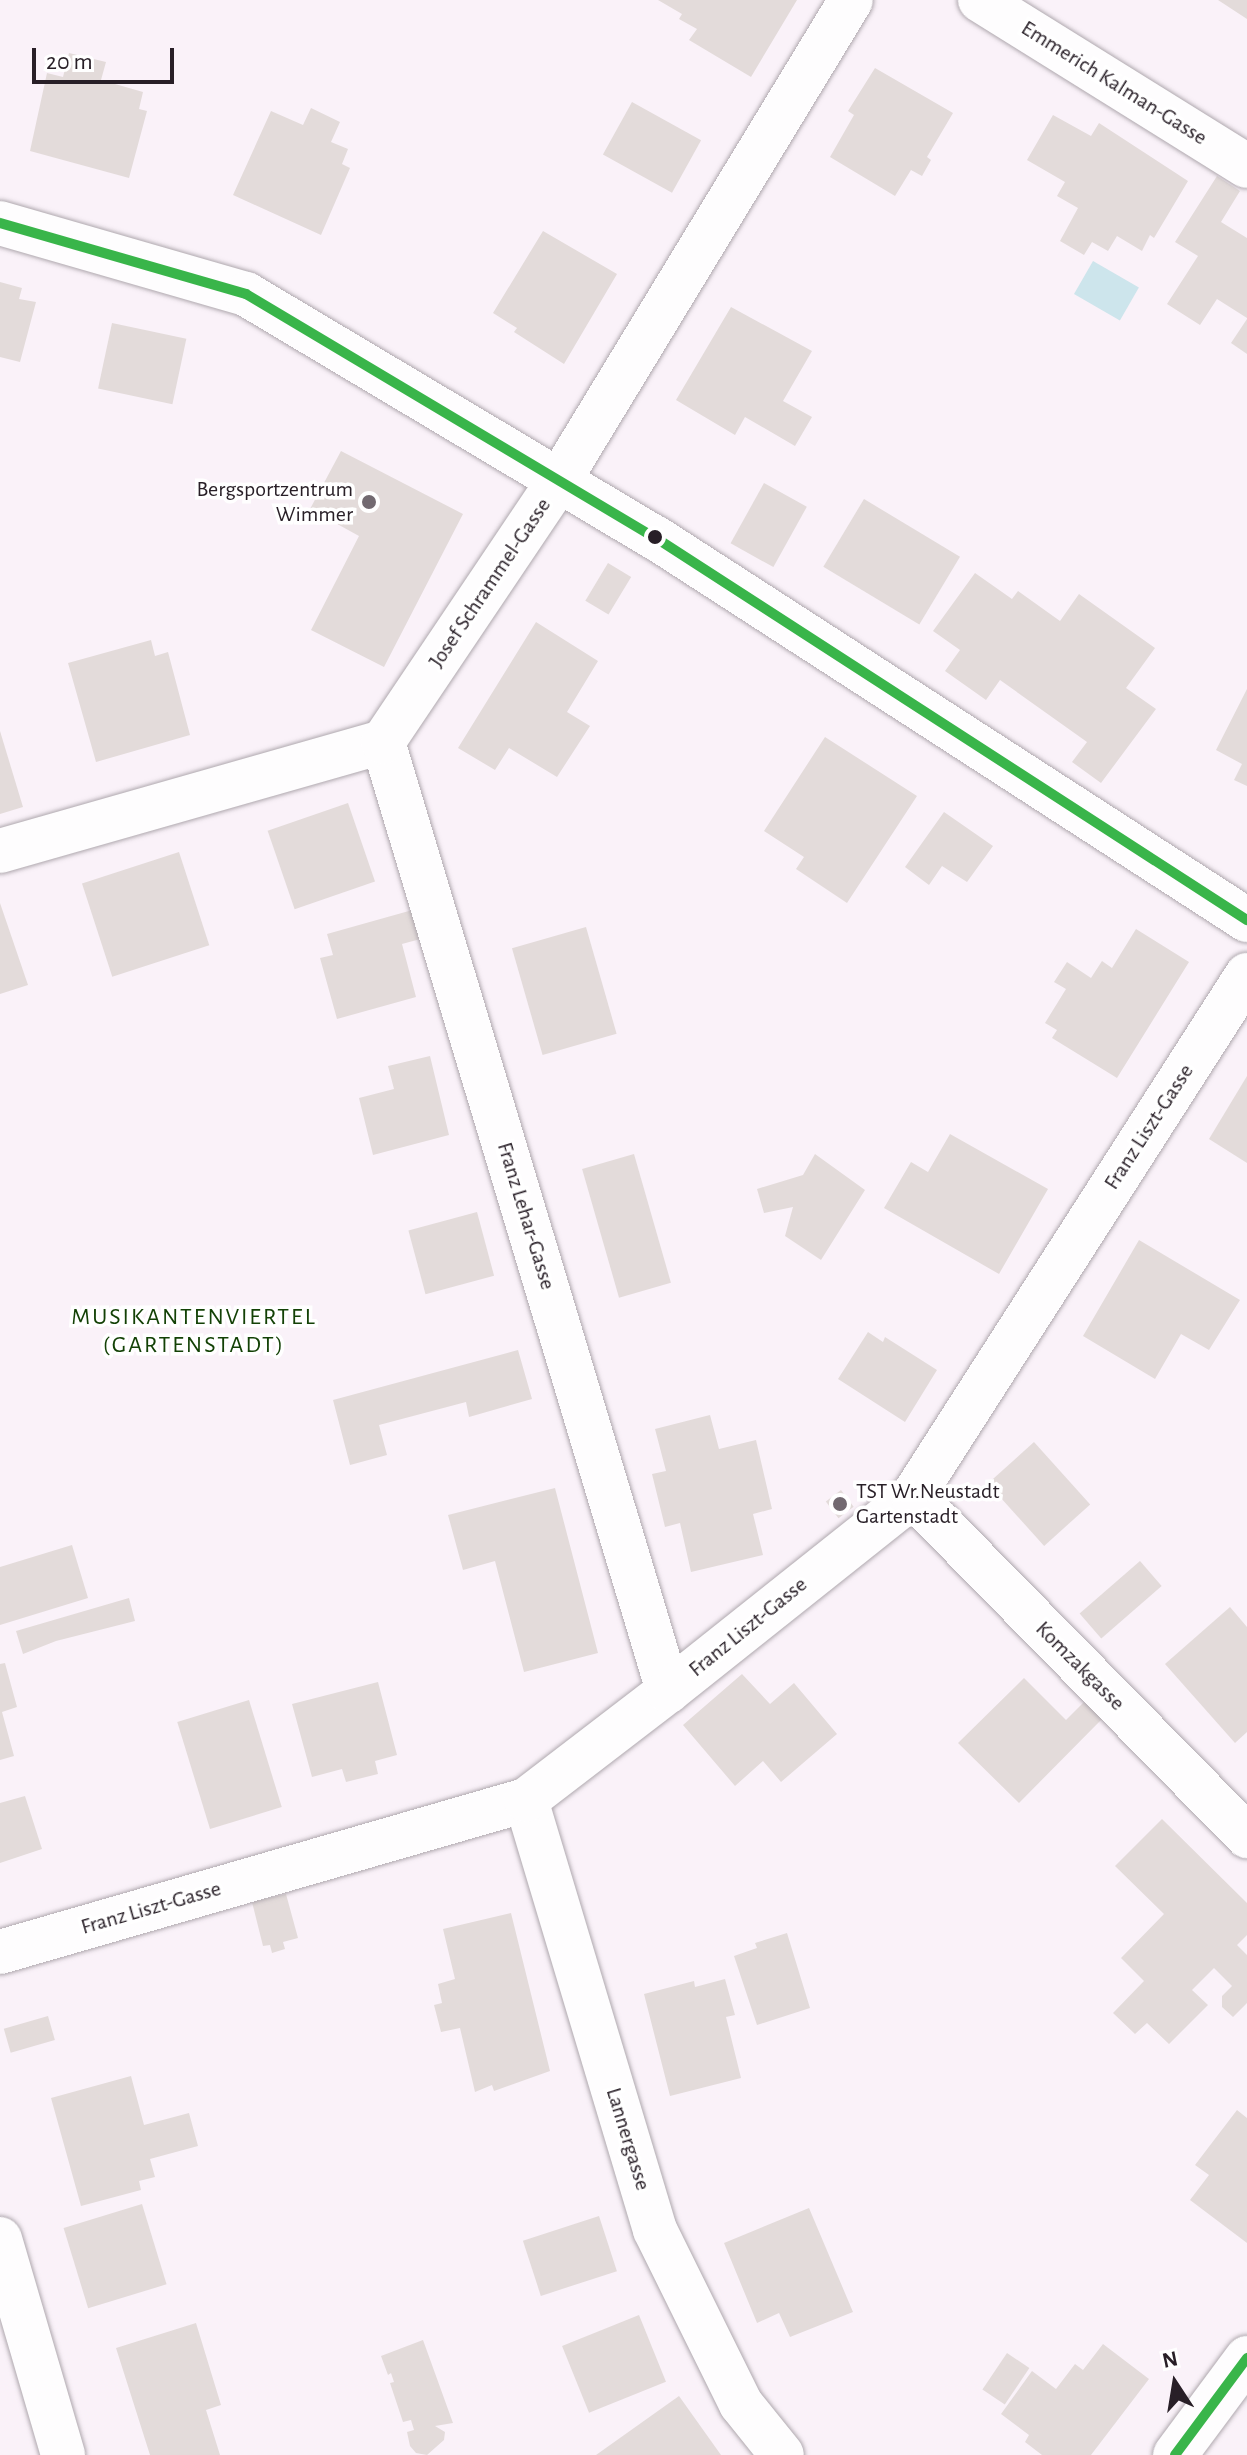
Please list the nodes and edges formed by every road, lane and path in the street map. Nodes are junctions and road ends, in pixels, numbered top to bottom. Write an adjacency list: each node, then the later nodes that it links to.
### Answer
1 (851, 0): 5 (street, Josef Schrammel-Gasse)
2 (980, 0): 3 (street, Emmerich Kalman-Gasse)
3 (1247, 166)
4 (0, 223): 5 (street)
5 (560, 479): 6 (street, Josef Schrammel-Gasse); 8 (street)
6 (383, 742): 7 (street); 11 (street, Franz Lehar-Gasse)
7 (0, 851)
8 (1247, 920)
9 (1247, 975): 10 (street, Franz Liszt-Gasse)
10 (913, 1496): 11 (street, Franz Liszt-Gasse); 13 (street, Komzakgasse)
11 (668, 1691): 12 (street, Franz Liszt-Gasse)
12 (526, 1800): 14 (street, Franz Liszt-Gasse); 18 (street, Lannergasse)
13 (1247, 1836)
14 (0, 1952)
15 (0, 2239): 17 (street)
16 (1247, 2358): 19 (street)
17 (63, 2455)
18 (782, 2455)
19 (1175, 2455)

